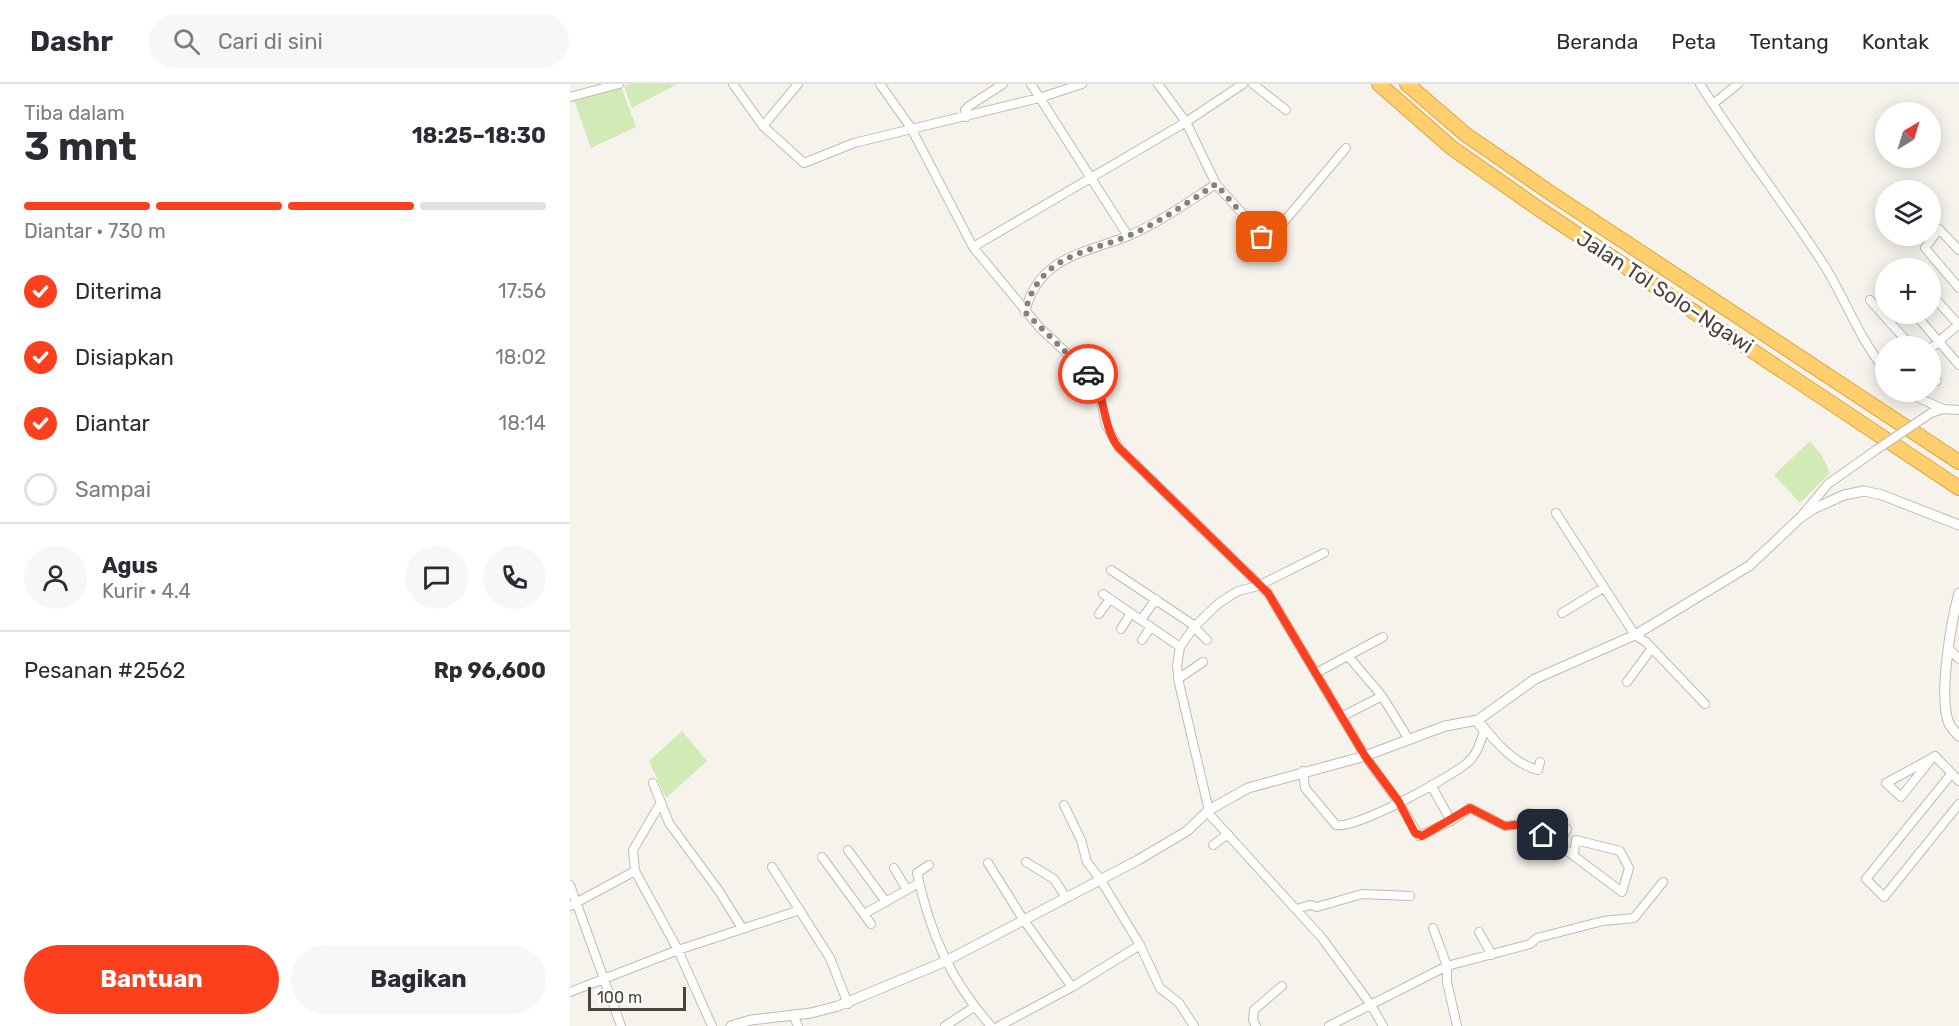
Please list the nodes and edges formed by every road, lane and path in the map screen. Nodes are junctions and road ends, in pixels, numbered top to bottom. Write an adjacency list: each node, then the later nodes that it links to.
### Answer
1 (619, 84): 15 (street)
2 (733, 84): 21 (street)
3 (798, 84): 21 (street)
4 (880, 84): 22 (street)
5 (1003, 84): 19 (street)
6 (1030, 84): 16 (street)
7 (1082, 84): 16 (street)
8 (1158, 84): 20 (street)
9 (1243, 84): 20 (street)
10 (1253, 84): 18 (street)
11 (1379, 84): 45 (highway, Jalan Tol Solo–Ngawi)
12 (1407, 84): 44 (highway, Jalan Tol Solo–Ngawi)
13 (1700, 84): 17 (street)
14 (1738, 84): 17 (street)
15 (570, 97)
16 (1039, 98): 19 (street); 24 (street)
17 (1713, 104): 39 (street)
18 (1286, 110)
19 (966, 117): 22 (street)
20 (1186, 122): 24 (street); 25 (street)
21 (763, 126): 22 (street)
22 (911, 128): 27 (street)
23 (1346, 148): 25 (street)
24 (1090, 178): 26 (street); 27 (street)
25 (1216, 184): 26 (street)
26 (1128, 236): 32 (street)
27 (973, 247): 32 (street)
28 (1959, 250): 29 (street)
29 (1959, 288)
30 (1870, 300): 35 (street)
31 (1941, 305): 34 (street)
32 (1025, 312): 51 (street)
33 (1924, 324): 36 (street)
34 (1959, 324): 37 (street)
35 (1902, 336)
36 (1934, 336)
37 (1941, 340)
38 (1941, 344): 40 (street)
39 (1875, 356)
40 (1959, 365)
41 (1928, 402): 42 (street)
42 (1943, 409): 43 (street); 47 (street, bridge)
43 (1959, 411)
44 (1959, 462)
45 (1959, 488)
46 (1556, 513): 52 (street)
47 (1800, 518): 48 (street); 62 (street)
48 (1959, 525)
49 (1324, 552): 51 (street)
50 (1112, 570): 54 (street)
51 (1258, 586): 59 (street); 72 (street)
52 (1603, 588): 56 (street); 62 (street)
53 (1959, 593): 68 (street)
54 (1156, 599): 58 (street); 59 (street)
55 (1131, 613): 57 (street); 58 (street); 61 (street)
56 (1562, 613)
57 (1099, 615)
58 (1141, 620): 60 (street)
59 (1194, 626): 65 (street); 66 (street)
60 (1151, 627): 64 (street); 66 (street)
61 (1120, 629)
62 (1635, 635): 67 (street); 78 (street)
63 (1383, 637): 69 (street)
64 (1142, 640)
65 (1207, 640)
66 (1180, 647): 73 (street)
67 (1652, 648): 74 (street); 76 (street)
68 (1948, 648): 70 (street); 79 (street)
69 (1348, 656): 72 (street); 75 (street)
70 (1959, 659)
71 (1203, 662): 73 (street)
72 (1317, 672): 77 (street)
73 (1178, 679): 93 (street)
74 (1627, 682)
75 (1382, 696): 77 (street); 80 (street)
76 (1705, 704)
77 (1343, 716): 81 (street)
78 (1477, 721): 80 (street); 83 (street); 88 (street)
79 (1959, 736)
80 (1408, 738): 81 (street)
81 (1365, 756): 84 (street); 90 (street)
82 (1932, 758): 82 (street); 85 (street)
83 (1540, 762)
84 (1304, 771): 90 (street); 93 (street)
85 (1952, 773): 86 (street); 91 (street)
86 (1959, 780)
87 (652, 783): 89 (street)
88 (1431, 785): 90 (street); 95 (street)
89 (661, 802): 109 (street); 124 (street)
90 (1399, 802): 95 (street)
91 (1959, 804)
92 (1064, 805): 110 (street)
93 (1209, 810): 98 (street); 110 (street)
94 (1529, 813): 96 (street)
95 (1451, 821): 96 (street)
96 (1523, 824): 99 (street)
97 (1567, 829): 99 (street)
98 (1228, 834): 100 (street); 119 (street)
99 (1559, 844): 102 (street)
100 (1214, 845)
101 (848, 850): 117 (street)
102 (1574, 854): 102 (street)
103 (822, 857): 121 (street)
104 (988, 862): 122 (street)
105 (1026, 862): 115 (street)
106 (929, 865): 112 (street)
107 (772, 867): 120 (street)
108 (894, 868): 114 (street)
109 (635, 871): 118 (street); 128 (street)
110 (1100, 879): 115 (street); 127 (street)
111 (1663, 882): 129 (street)
112 (919, 883): 114 (street); 130 (street)
113 (570, 885): 118 (street)
114 (907, 890): 117 (street)
115 (1065, 896): 122 (street)
116 (1410, 896): 119 (street)
117 (886, 902): 121 (street)
118 (573, 904): 132 (street)
119 (1297, 909): 137 (street)
120 (800, 910): 124 (street); 136 (street)
121 (864, 914): 123 (street)
122 (1023, 919): 130 (street); 134 (street)
123 (871, 924)
124 (742, 928): 128 (street)
125 (1433, 928): 131 (street)
126 (1479, 932): 129 (street)
127 (1140, 945): 134 (street); 148 (street)
128 (678, 950): 132 (street); 142 (street)
129 (1492, 955): 131 (street)
130 (944, 962): 136 (street); 138 (street)
131 (1447, 966): 137 (street); 140 (street)
132 (604, 978): 135 (street); 141 (street)
133 (1282, 986): 149 (street)
134 (1072, 987): 147 (street)
135 (570, 992)
136 (848, 1004): 139 (street)
137 (1371, 1005): 150 (street); 151 (street)
138 (974, 1007): 145 (street); 146 (street)
139 (793, 1015): 143 (street); 144 (street)
140 (1456, 1024): 152 (street)
141 (621, 1026)
142 (712, 1026)
143 (731, 1026)
144 (798, 1026)
145 (945, 1026)
146 (991, 1026)
147 (999, 1026)
148 (1194, 1026)
149 (1256, 1026)
150 (1329, 1026)
151 (1383, 1026)
152 (1446, 1026)

